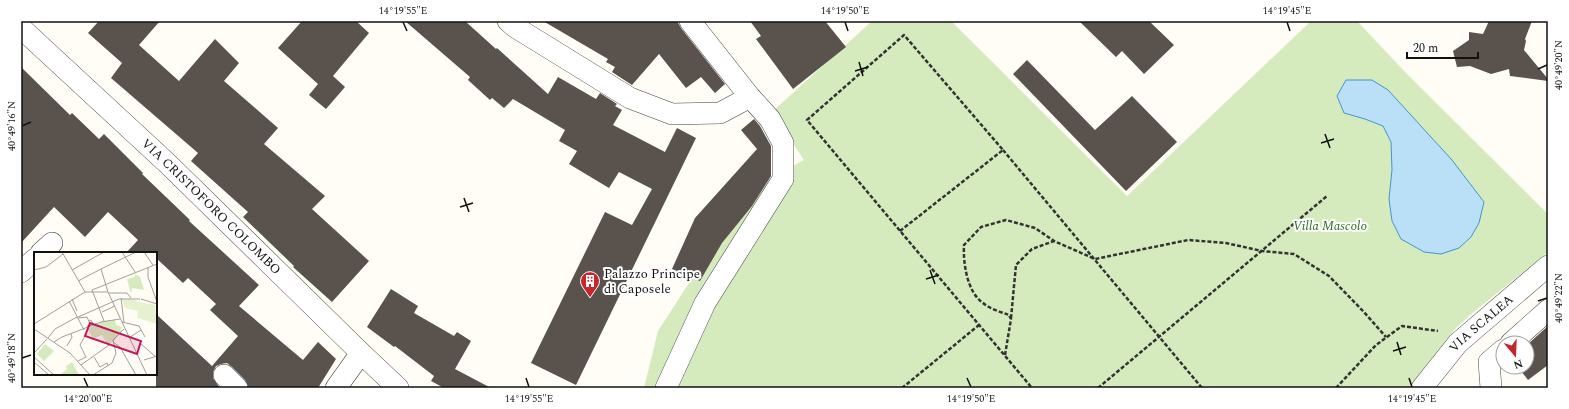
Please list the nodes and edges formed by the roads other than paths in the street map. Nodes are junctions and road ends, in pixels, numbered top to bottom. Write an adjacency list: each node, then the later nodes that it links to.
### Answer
1 (508, 21): 4 (street)
2 (690, 21): 4 (street)
3 (21, 28): 10 (street, VIA CRISTOFORO COLOMBO)
4 (750, 97): 14 (street)
5 (34, 260): 7 (street)
6 (1548, 266): 15 (street, VIA SCALEA)
7 (21, 272)
8 (1548, 310): 9 (street)
9 (1520, 335)
10 (361, 353): 12 (street); 13 (street, VIA CRISTOFORO COLOMBO)
11 (1495, 357): 16 (street)
12 (336, 388)
13 (398, 388)
14 (666, 388)
15 (1422, 388)
16 (1491, 388)

